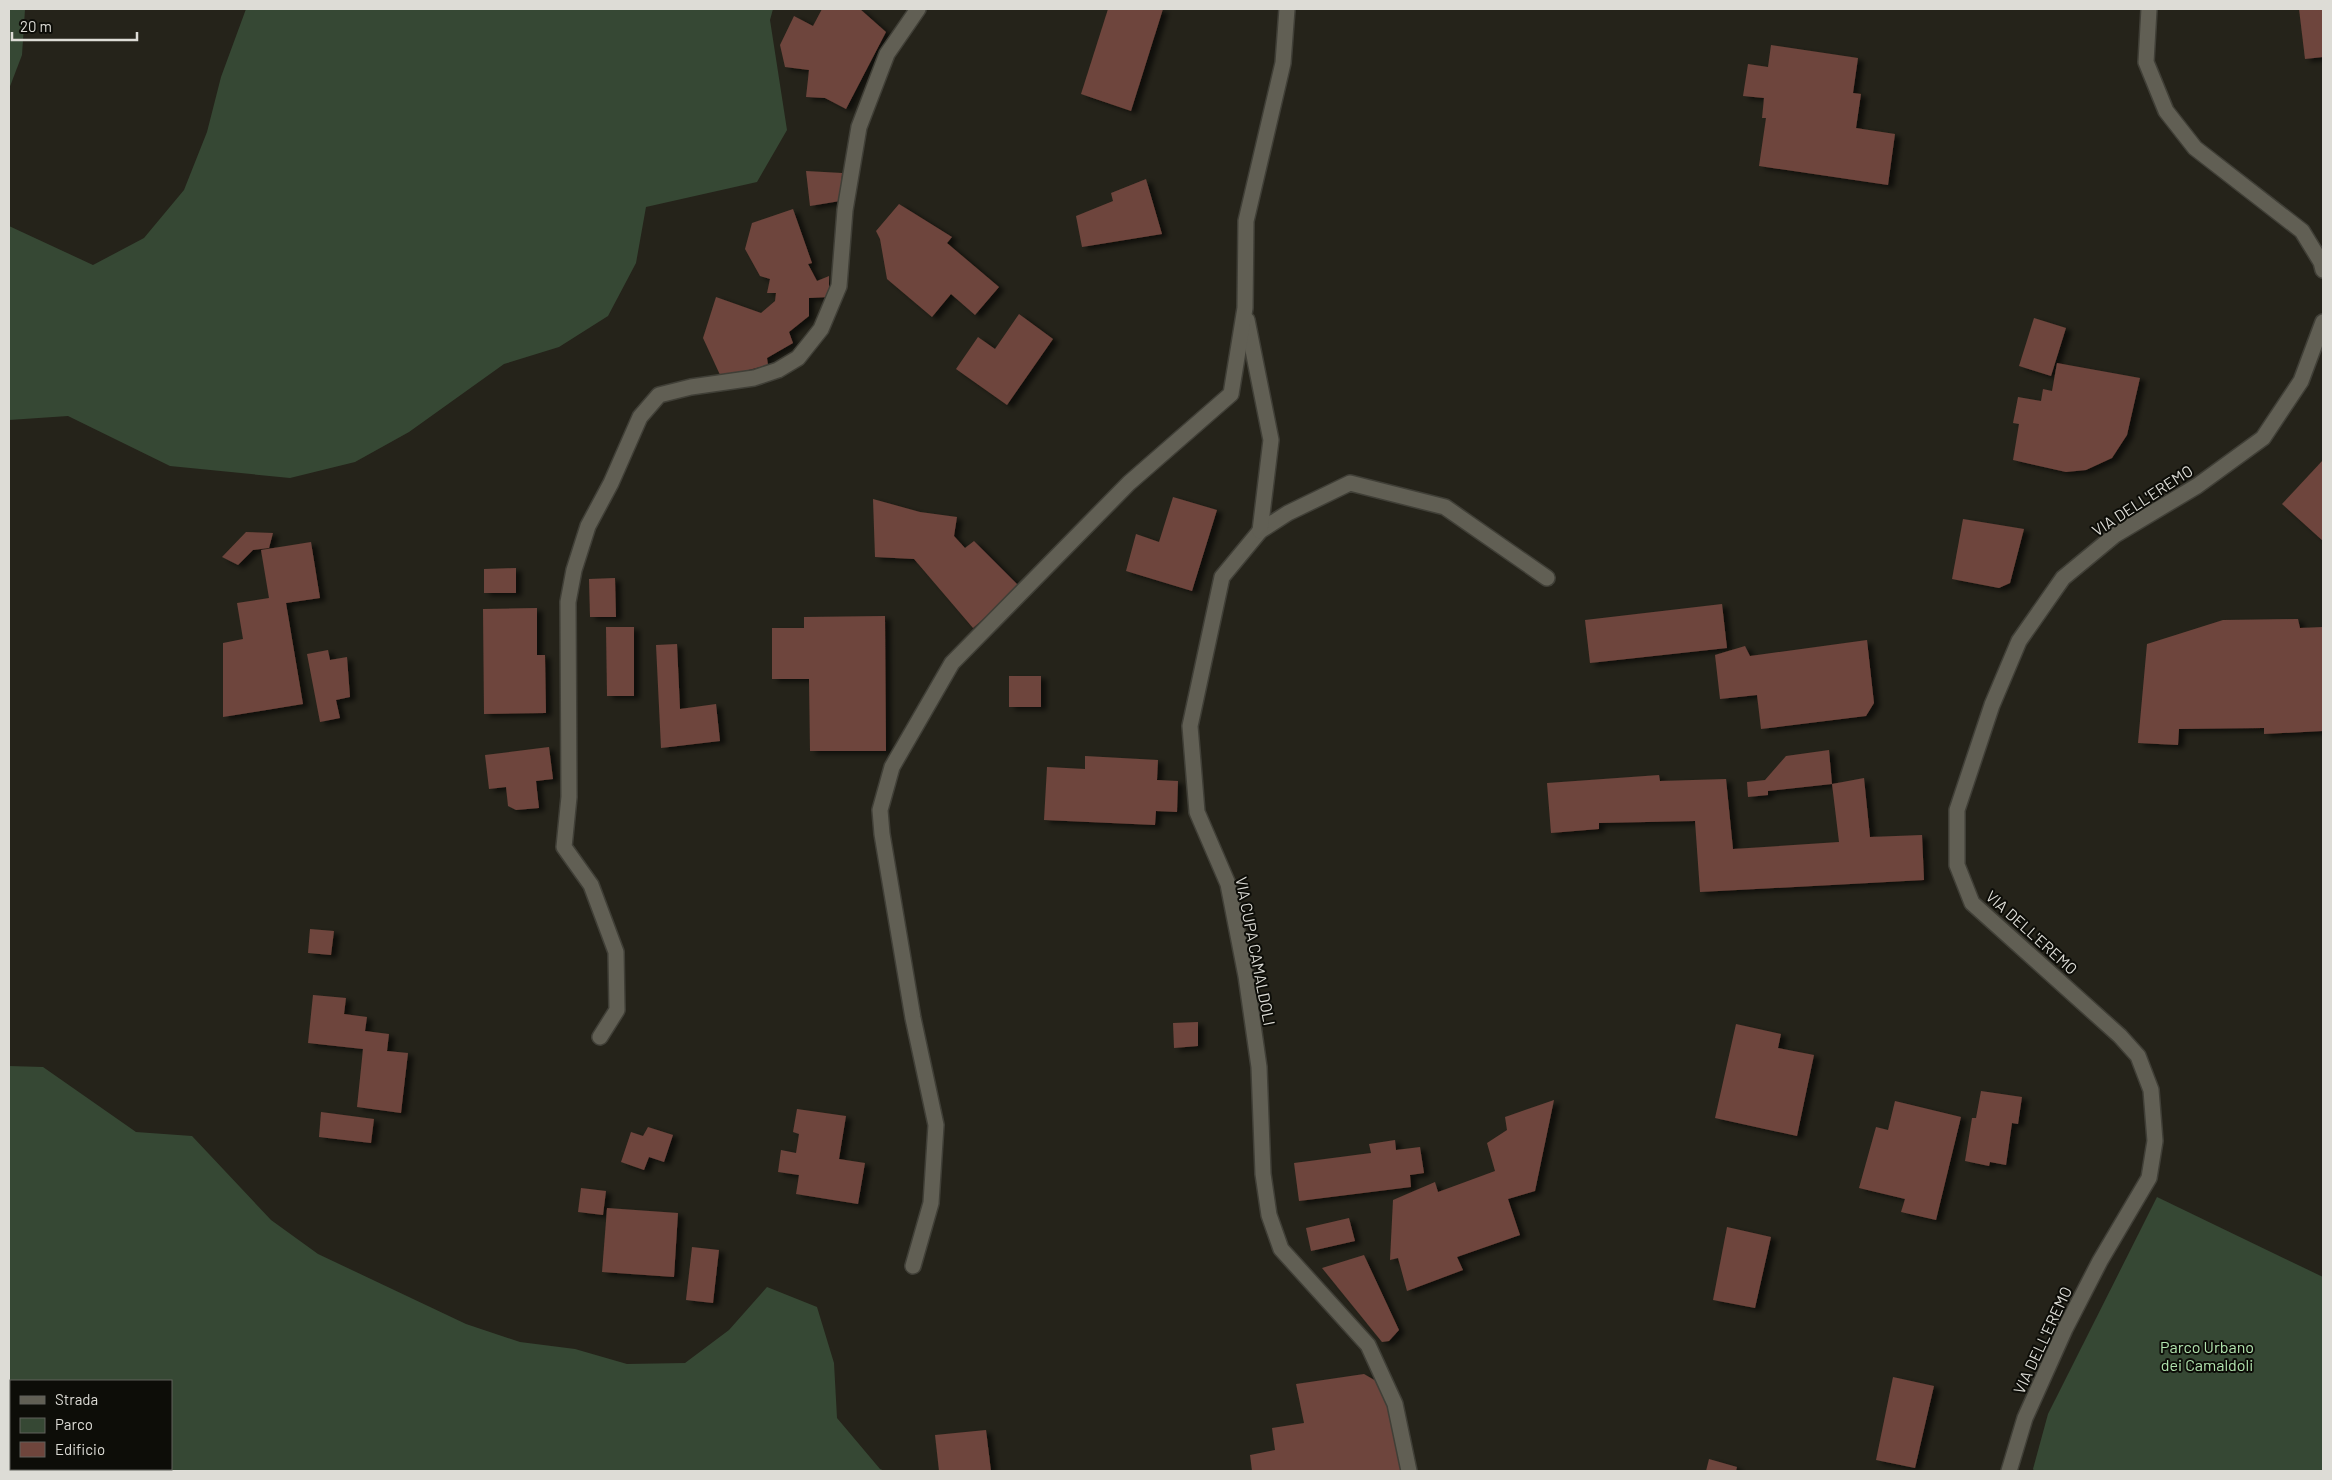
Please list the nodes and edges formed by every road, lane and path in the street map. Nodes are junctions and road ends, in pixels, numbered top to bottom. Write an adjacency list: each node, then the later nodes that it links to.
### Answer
1 (918, 9): 9 (street)
2 (1287, 9): 5 (street)
3 (2149, 9): 4 (street)
4 (2323, 270)
5 (1244, 308): 7 (street); 10 (street)
6 (2323, 322): 12 (street, VIA DELL'EREMO)
7 (1260, 531): 8 (street, VIA CUPA CAMALDOLI); 11 (street, VIA CUPA CAMALDOLI)
8 (1547, 578)
9 (600, 1037)
10 (913, 1266)
11 (1409, 1471)
12 (2009, 1471)

